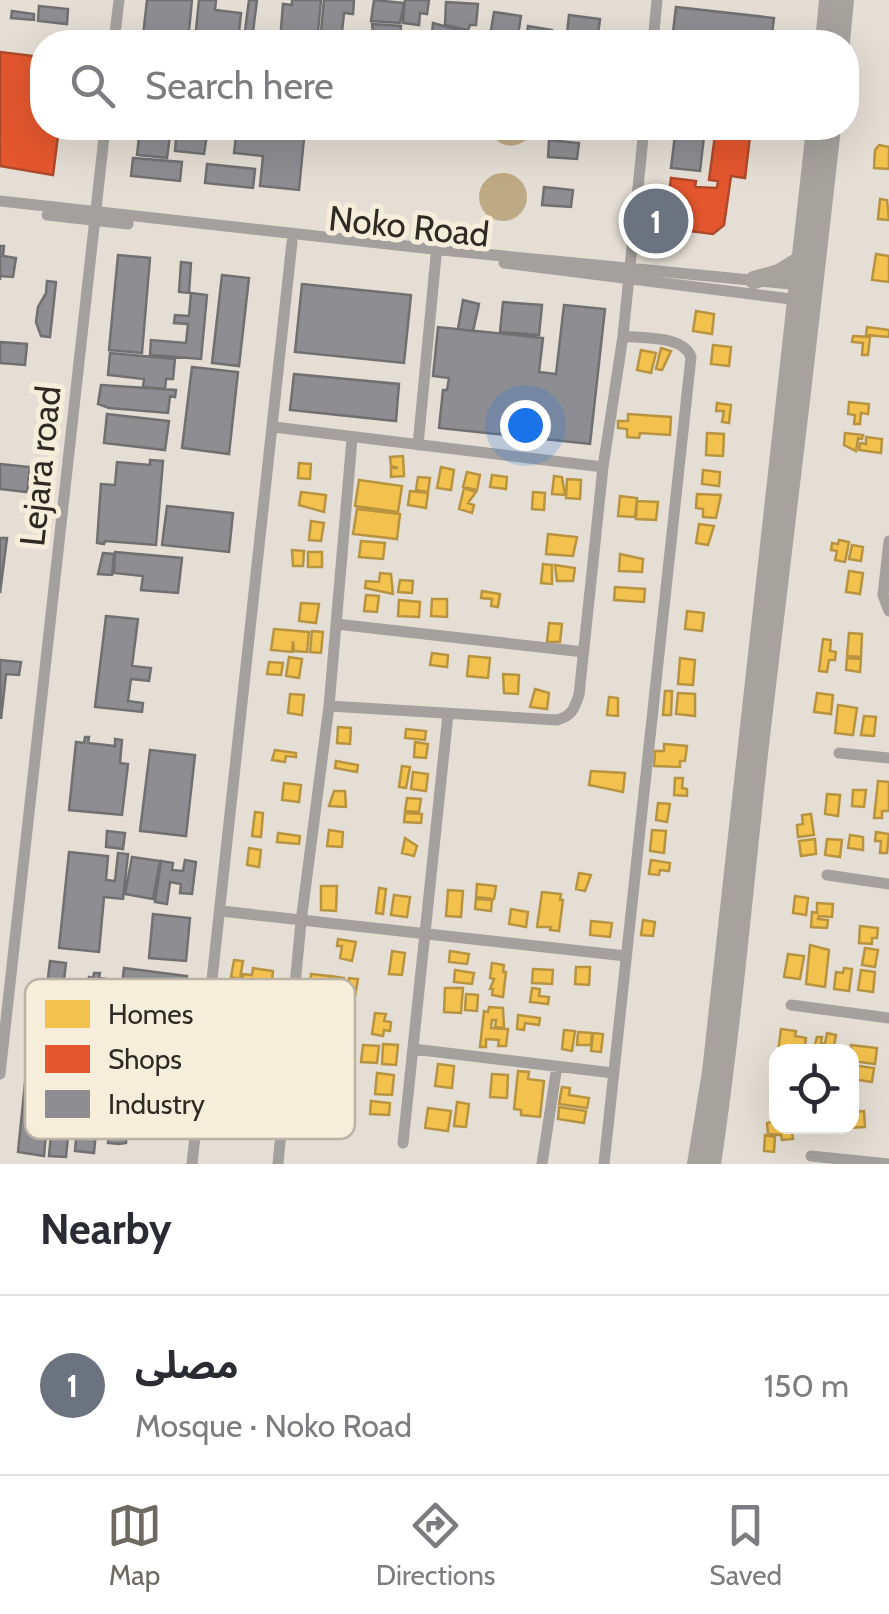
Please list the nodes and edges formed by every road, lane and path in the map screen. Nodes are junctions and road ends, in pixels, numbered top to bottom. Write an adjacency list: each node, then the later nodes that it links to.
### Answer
1 (119, 0): 5 (street)
2 (657, 0): 6 (street)
3 (828, 0): 7 (main road)
4 (845, 0): 8 (main road)
5 (115, 30)
6 (654, 30)
7 (825, 30)
8 (842, 30)
9 (104, 140): 14 (street, Lejara road)
10 (643, 140): 18 (street)
11 (813, 140): 17 (main road)
12 (830, 140): 20 (main road)
13 (0, 205): 14 (street, Noko Road)
14 (95, 217): 15 (street, Noko Road); 18 (street); 47 (street, Lejara road)
15 (292, 242): 16 (street, Noko Road); 22 (street)
16 (436, 256): 18 (street, Noko Road); 24 (street)
17 (800, 260): 19 (main road); 20 (main road)
18 (630, 272): 19 (street); 20 (street, Noko Road); 21 (street)
19 (754, 280): 20 (street)
20 (805, 293): 56 (main road); 57 (main road)
21 (623, 336): 25 (street); 39 (street)
22 (274, 428): 23 (street); 36 (street)
23 (352, 439): 24 (street); 28 (street)
24 (418, 445): 25 (street)
25 (603, 467): 29 (street)
26 (889, 541): 27 (street)
27 (889, 611)
28 (336, 624): 29 (street); 30 (street)
29 (584, 652): 31 (street)
30 (329, 706): 31 (street); 37 (street)
31 (448, 714): 38 (street)
32 (840, 753): 33 (street)
33 (889, 758)
34 (827, 875): 35 (street)
35 (889, 884)
36 (221, 912): 37 (street); 40 (street)
37 (301, 922): 38 (street); 41 (street)
38 (427, 933): 39 (street); 44 (street)
39 (626, 956): 46 (street)
40 (213, 979)
41 (296, 979)
42 (790, 1006): 43 (street)
43 (889, 1018)
44 (413, 1050): 45 (street); 50 (street)
45 (557, 1066): 46 (street); 54 (street)
46 (613, 1072): 55 (street)
47 (0, 1074)
48 (195, 1139): 52 (street)
49 (280, 1139): 53 (street)
50 (402, 1143)
51 (812, 1156): 58 (street)
52 (192, 1164)
53 (278, 1164)
54 (542, 1164)
55 (604, 1164)
56 (696, 1164)
57 (712, 1164)
58 (888, 1164)

